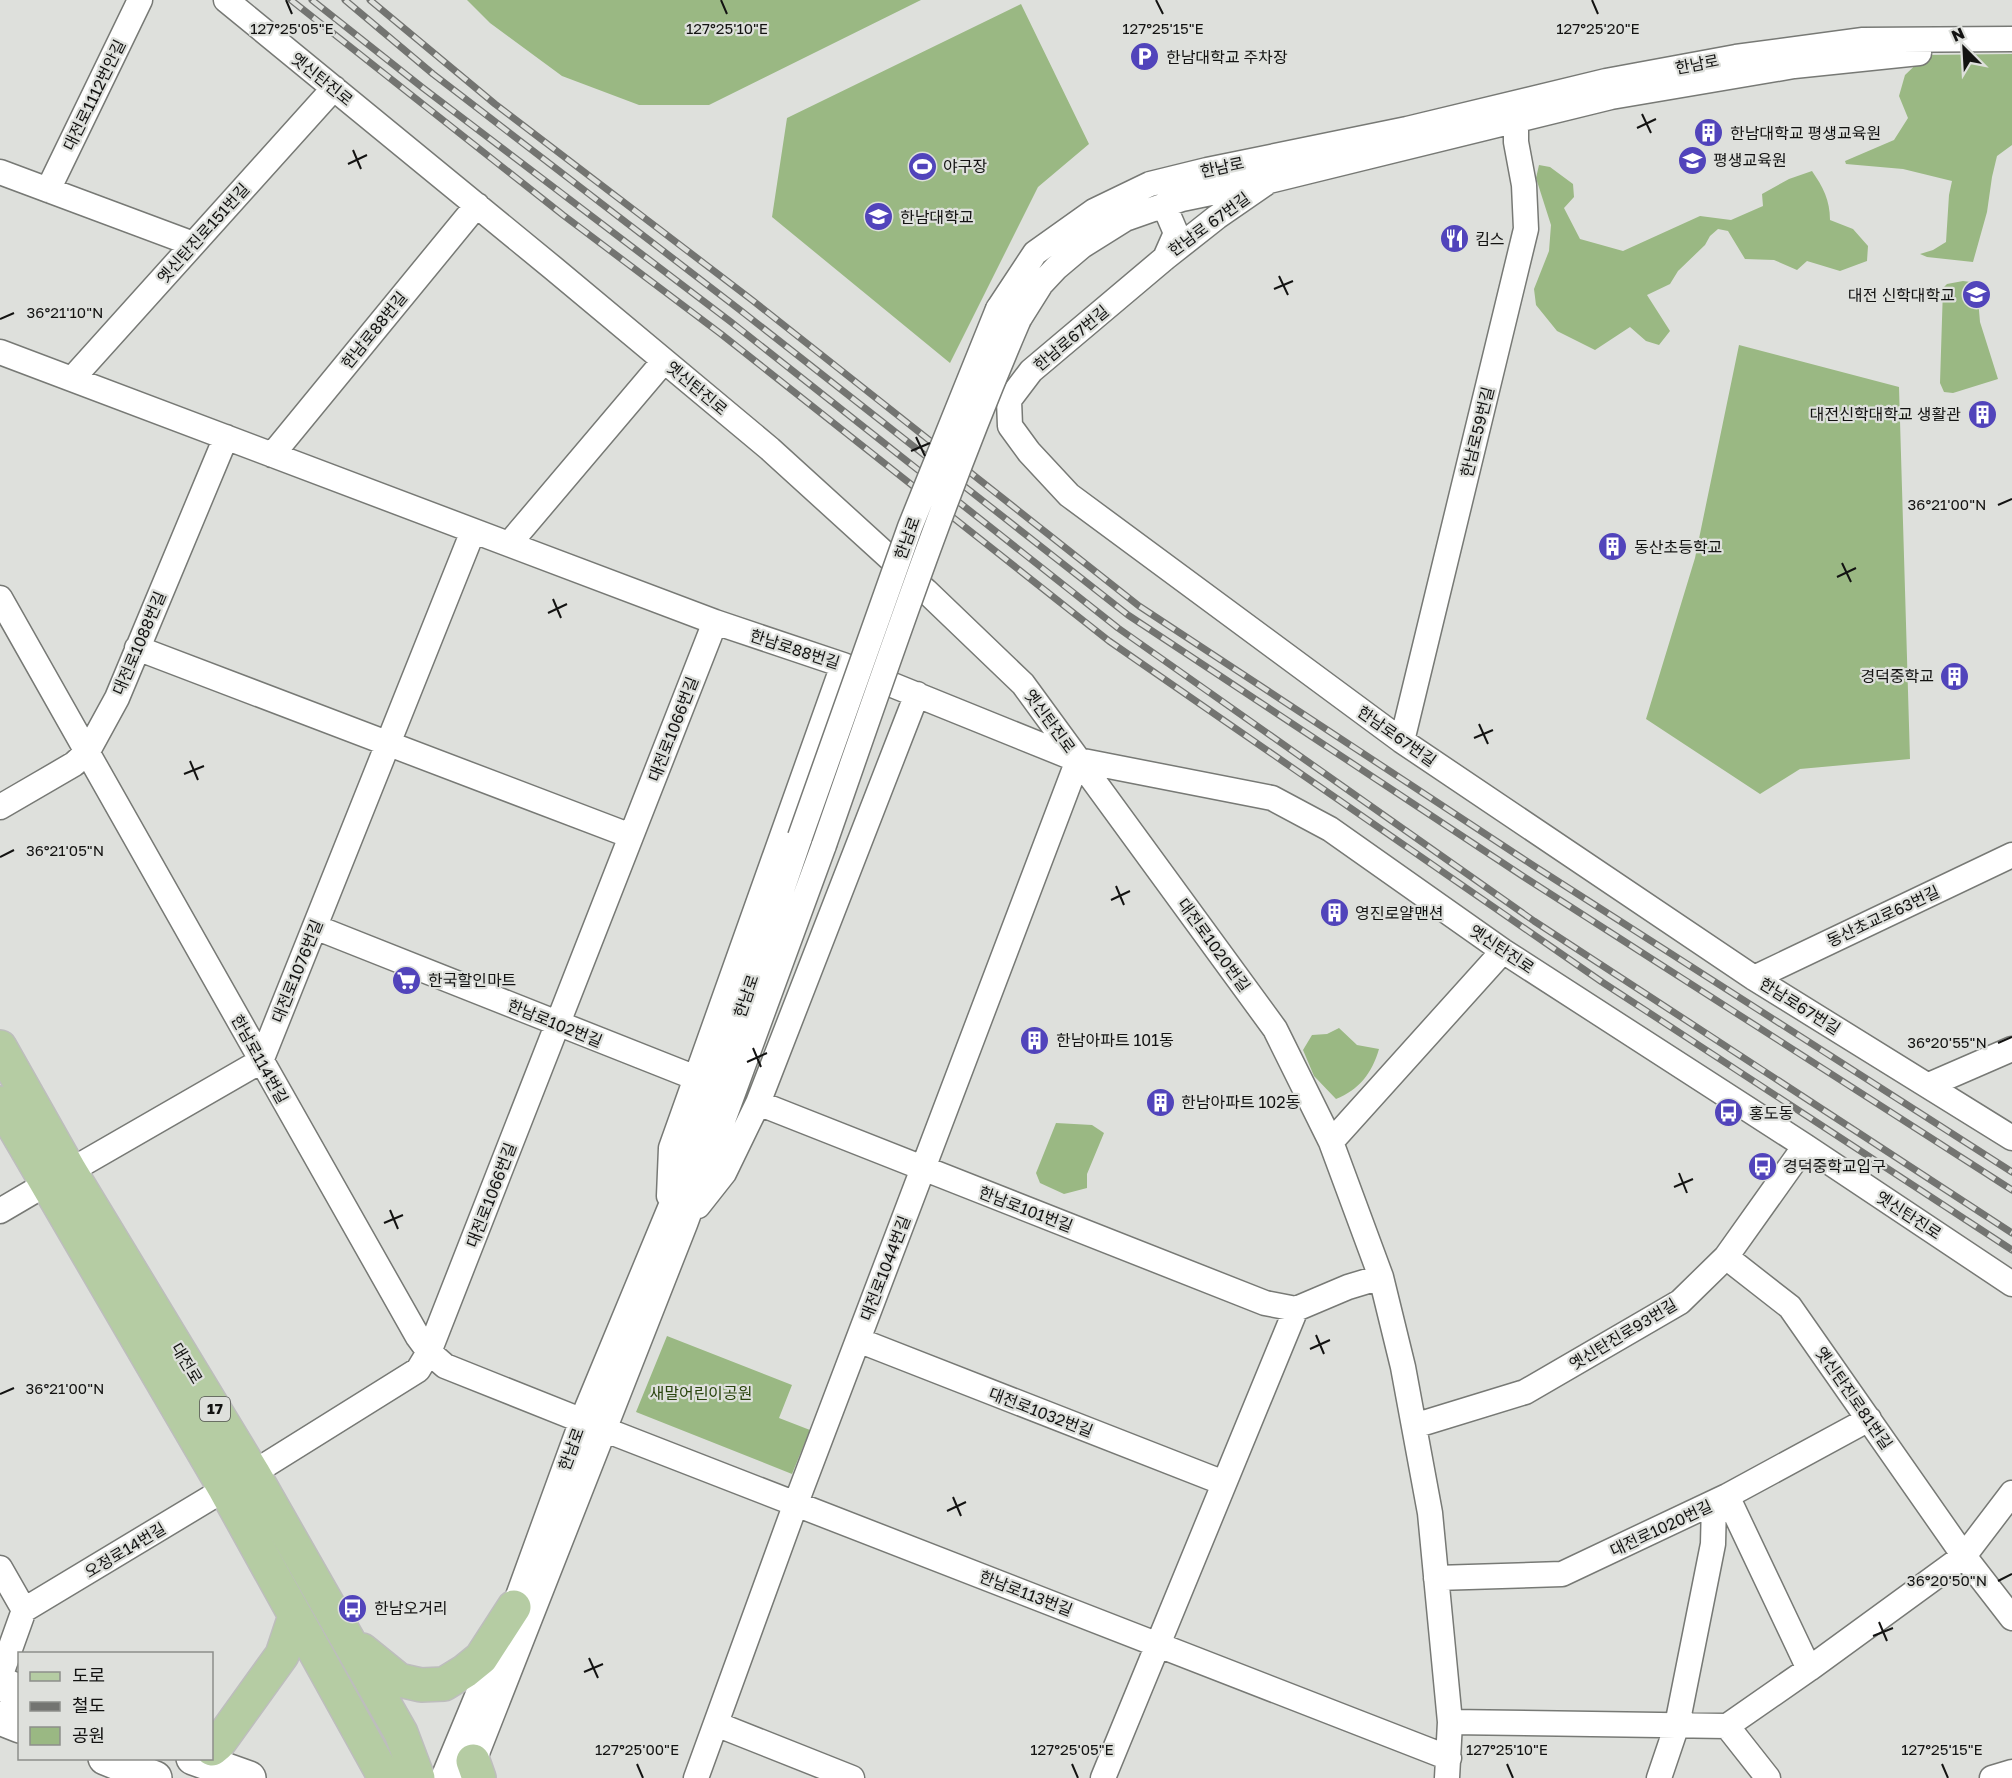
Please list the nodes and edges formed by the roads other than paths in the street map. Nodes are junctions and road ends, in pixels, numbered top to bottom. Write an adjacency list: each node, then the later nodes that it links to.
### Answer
1 (140, 0): 9 (street, 대전로1112번안길)
2 (226, 0): 5 (street, 옛신탄진로)
3 (2012, 39): 14 (street, 한남로)
4 (2012, 53): 6 (street, 한남로)
5 (334, 88): 10 (street, 옛신탄진로); 12 (street, 옛신탄진로151번길)
6 (1516, 121): 8 (street, 한남로); 27 (street, 한남로59번길)
7 (0, 172): 9 (street)
8 (1269, 181): 11 (street, 한남로); 13 (street, 한남로 67번길)
9 (48, 190): 12 (street)
10 (477, 205): 16 (street, 옛신탄진로); 19 (street, 한남로88번길)
11 (1164, 206): 13 (street, 한남로 67번길); 14 (street, 한남로)
12 (193, 244): 17 (street, 옛신탄진로151번길)
13 (1165, 258): 27 (street, 한남로67번길)
14 (1008, 314): 51 (street, 한남로, bridge); 51 (street, 한남로, bridge)
15 (0, 352): 17 (street, 한남로88번길)
16 (664, 361): 21 (street); 30 (street, 옛신탄진로)
17 (72, 379): 18 (street, 한남로88번길)
18 (226, 437): 19 (street, 한남로88번길); 24 (street, 대전로1088번길)
19 (272, 455): 20 (street, 한남로88번길)
20 (473, 531): 21 (street, 한남로88번길); 28 (street, 대전로1076번길)
21 (509, 544): 23 (street, 한남로88번길)
22 (0, 598): 29 (street, 한남로114번길)
23 (715, 622): 25 (street, 한남로88번길); 32 (street, 대전로1066번길)
24 (138, 648): 28 (street); 29 (street, 대전로1088번길)
25 (843, 665): 26 (street, 한남로88번길); 41 (street)
26 (917, 694): 30 (street, 한남로88번길); 44 (street)
27 (1402, 741): 36 (street, 한남로67번길)
28 (388, 744): 32 (street); 34 (street, 대전로1076번길)
29 (88, 751): 31 (street, 대전로1088번길); 40 (street, 한남로114번길)
30 (1078, 760): 35 (street, 옛신탄진로); 46 (street, 대전로1020번길); 48 (street, 대전로1044번길)
31 (0, 807)
32 (631, 836): 37 (street, 대전로1066번길)
33 (2012, 855): 36 (street, 동산초교로63번길)
34 (315, 927): 37 (street, 한남로102번길); 40 (street, 대전로1076번길)
35 (1503, 951): 46 (street); 47 (street, 옛신탄진로)
36 (1754, 978): 42 (street, 한남로67번길)
37 (558, 1024): 41 (street, 한남로102번길); 57 (street, 대전로1066번길)
38 (0, 1047): 49 (main road, 대전로 / 17)
39 (2012, 1049): 42 (street)
40 (261, 1061): 49 (street); 57 (street, 한남로114번길)
41 (696, 1078): 51 (street)
42 (1929, 1085): 45 (street, 한남로67번길)
43 (0, 1103): 49 (main road, 대전로 / 17)
44 (758, 1103): 48 (street, 한남로101번길); 51 (street)
45 (2012, 1138)
46 (1331, 1142): 53 (street, 대전로1020번길)
47 (1805, 1146): 52 (street, 옛신탄진로93번길); 54 (street, 옛신탄진로)
48 (923, 1169): 55 (street, 한남로101번길); 56 (street, 대전로1044번길)
49 (58, 1178): 50 (street); 61 (main road, 대전로 / 17); 63 (main road, 대전로 / 17)
50 (0, 1211)
51 (676, 1219): 59 (street, 한남로)
52 (1726, 1257): 58 (street, 옛신탄진로81번길); 60 (street, 옛신탄진로93번길)
53 (1381, 1277): 55 (street); 60 (street, 대전로1020번길)
54 (2012, 1284)
55 (1296, 1309): 62 (street)
56 (858, 1340): 62 (street, 대전로1032번길); 66 (street, 대전로1044번길)
57 (429, 1352): 59 (street, 한남로114번길); 61 (street, 대전로1066번길)
58 (1869, 1419): 65 (street, 대전로1020번길); 67 (street, 옛신탄진로81번길)
59 (592, 1425): 66 (street, 한남로113번길); 70 (street, 한남로); 90 (street, 한남로)
60 (1414, 1426): 69 (street, 대전로1020번길)
61 (253, 1473): 74 (main road, 대전로 / 17)
62 (1224, 1483): 75 (street)
63 (225, 1490): 71 (street, 오정로14번길); 72 (main road, 대전로 / 17)
64 (2012, 1493): 67 (street)
65 (1721, 1500): 69 (street, 대전로1020번길); 76 (street); 84 (street)
66 (796, 1503): 75 (street, 한남로113번길); 82 (street, 대전로1044번길)
67 (1964, 1556): 73 (street, 옛신탄진로81번길); 76 (street)
68 (0, 1568): 71 (street)
69 (1436, 1578): 81 (street, 대전로1020번길)
70 (514, 1606): 74 (main road); 96 (street, 한남로)
71 (24, 1610): 77 (street)
72 (295, 1616): 86 (main road); 94 (main road, 대전로 / 17)
73 (2012, 1618)
74 (349, 1639): 95 (main road, 대전로 / 17)
75 (1157, 1644): 89 (street, 한남로113번길); 99 (street)
76 (1809, 1669): 85 (street)
77 (0, 1677)
78 (0, 1683): 79 (main road)
79 (18, 1691)
80 (0, 1718): 83 (main road)
81 (1450, 1722): 84 (street); 89 (street, 대전로1020번길)
82 (716, 1724): 97 (street, 대전로1044번길); 98 (street)
83 (18, 1725)
84 (1677, 1725): 85 (street); 100 (street)
85 (1727, 1726): 101 (street)
86 (213, 1747)
87 (209, 1760): 93 (main road)
88 (106, 1766): 92 (main road)
89 (1448, 1768)
90 (473, 1772)
91 (2012, 1772): 102 (street)
92 (155, 1778)
93 (249, 1778)
94 (385, 1778)
95 (418, 1778)
96 (443, 1778)
97 (696, 1778)
98 (852, 1778)
99 (1103, 1778)
100 (1659, 1778)
101 (1768, 1778)
102 (1992, 1778)

